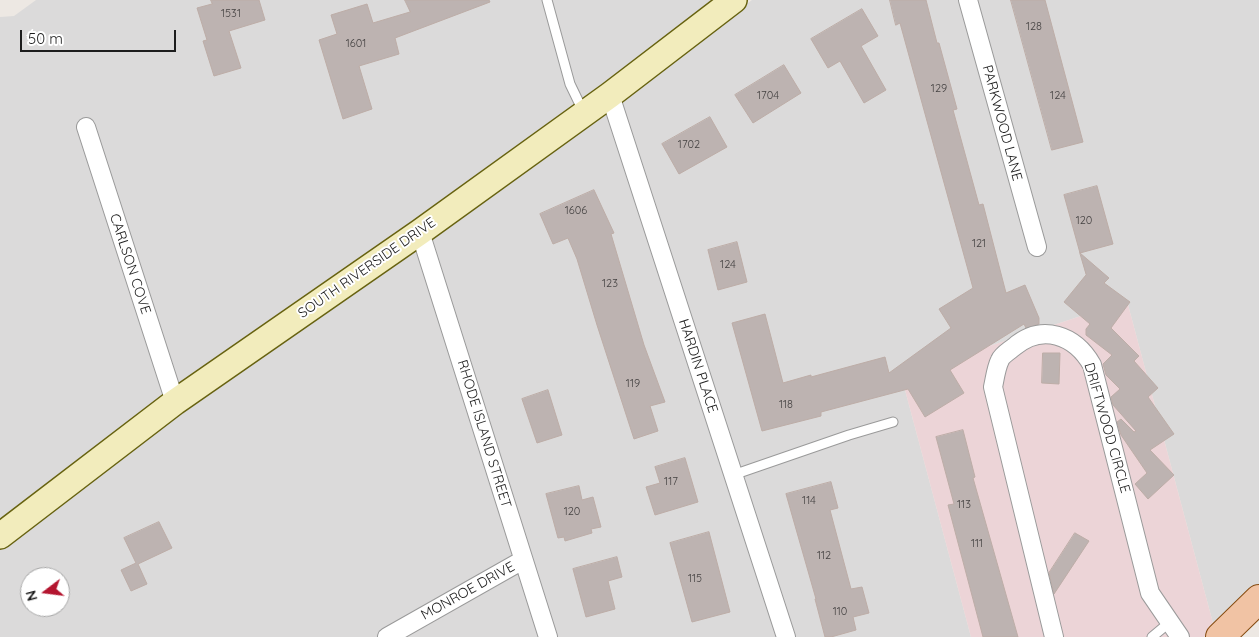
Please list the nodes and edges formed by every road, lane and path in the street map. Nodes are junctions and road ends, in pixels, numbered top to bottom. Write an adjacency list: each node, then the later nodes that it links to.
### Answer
1 (547, 0): 5 (lane)
2 (734, 0): 4 (street, SOUTH RIVERSIDE DRIVE)
3 (968, 0): 8 (street, PARKWOOD LANE)
4 (610, 94): 5 (street, SOUTH RIVERSIDE DRIVE); 11 (street, HARDIN PLACE)
5 (584, 113): 7 (street, SOUTH RIVERSIDE DRIVE)
6 (86, 127): 9 (street, CARLSON COVE)
7 (420, 232): 9 (street, SOUTH RIVERSIDE DRIVE); 13 (street, RHODE ISLAND STREET)
8 (1037, 247)
9 (175, 402): 12 (street, SOUTH RIVERSIDE DRIVE)
10 (893, 422): 11 (lane)
11 (733, 475): 18 (street, HARDIN PLACE)
12 (0, 536)
13 (523, 560): 16 (street, MONROE DRIVE); 17 (street, RHODE ISLAND STREET)
14 (1259, 600): 22 (main road)
15 (1170, 622): 19 (street, DRIFTWOOD CIRCLE); 20 (lane); 21 (street, DRIFTWOOD CIRCLE)
16 (387, 637)
17 (548, 637)
18 (786, 637)
19 (1054, 637)
20 (1152, 637)
21 (1180, 637)
22 (1220, 637)

